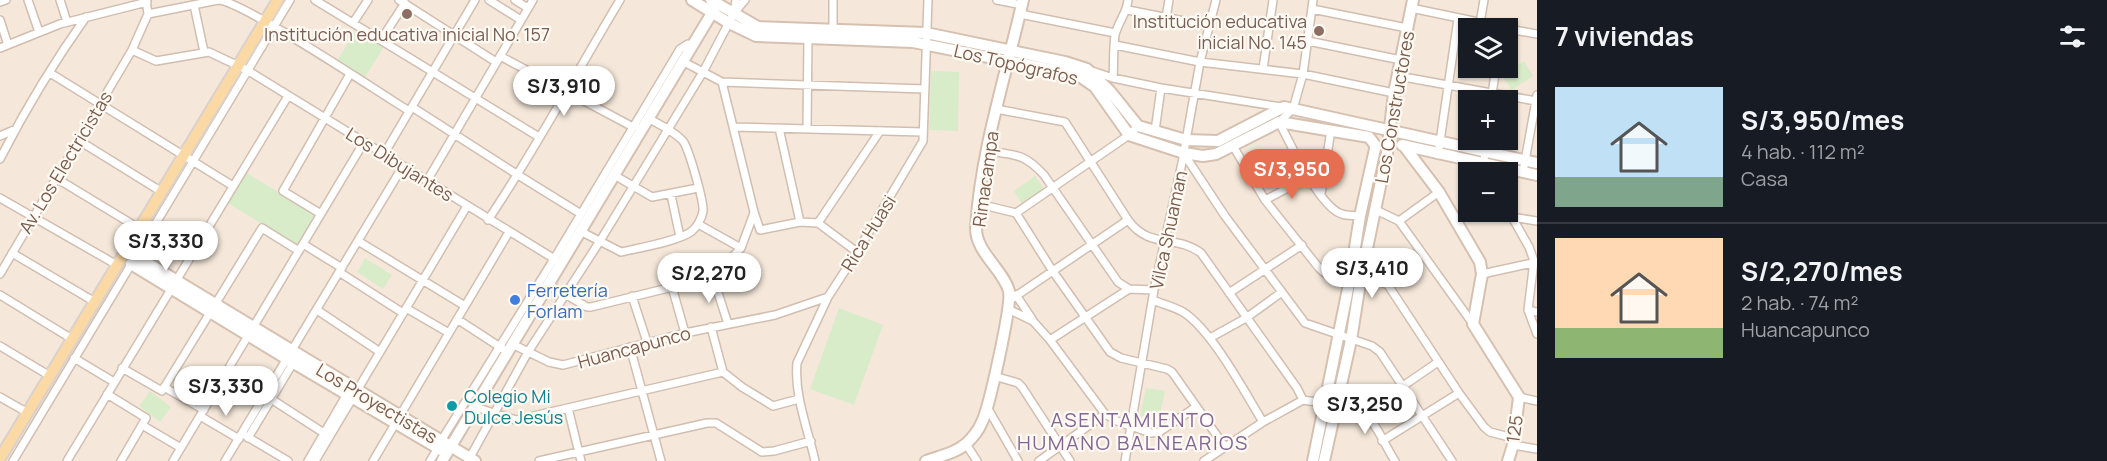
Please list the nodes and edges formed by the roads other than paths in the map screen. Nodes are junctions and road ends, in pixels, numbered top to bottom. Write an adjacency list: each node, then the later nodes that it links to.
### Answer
1 (6, 0): 27 (street)
2 (28, 0): 50 (street)
3 (60, 0): 44 (street)
4 (218, 0): 31 (street); 46 (street)
5 (278, 0): 46 (main road)
6 (290, 0): 46 (street)
7 (315, 0): 45 (street)
8 (368, 0): 45 (street)
9 (475, 0): 54 (street)
10 (489, 0): 43 (street)
11 (515, 0): 33 (street)
12 (532, 0): 33 (street)
13 (620, 0): 86 (street)
14 (692, 0): 29 (main road, Los Topógrafos)
15 (736, 0): 38 (street)
16 (745, 0): 38 (street)
17 (833, 0): 52 (street)
18 (928, 0): 56 (street, Rica Huasi)
19 (997, 0): 32 (street)
20 (1128, 0): 35 (street)
21 (1169, 0): 39 (street)
22 (1216, 0): 47 (street, Vilca Shuaman)
23 (1273, 0): 72 (street)
24 (1313, 0): 34 (street)
25 (1484, 0): 40 (street)
26 (146, 1): 36 (street); 37 (street)
27 (0, 2)
28 (402, 2): 54 (street); 57 (street)
29 (716, 4): 38 (main road, Los Topógrafos); 61 (main road)
30 (1412, 4): 41 (street); 48 (main road, Los Constructores)
31 (194, 5): 36 (street); 64 (street)
32 (1022, 6): 51 (street); 65 (main road, Rimacampa)
33 (528, 8): 43 (street)
34 (1312, 9): 48 (street); 58 (street)
35 (1128, 10): 39 (street); 51 (street)
36 (148, 14): 63 (street, Av. Los Electricistas)
37 (86, 17): 44 (street); 75 (street)
38 (732, 18): 52 (main road, Los Topógrafos); 55 (main road, Los Topógrafos); 74 (street)
39 (1166, 18): 47 (street)
40 (1481, 18)
41 (1458, 19): 81 (street)
42 (0, 20): 59 (street)
43 (521, 20): 66 (street)
44 (67, 22): 50 (street)
45 (353, 23): 57 (street)
46 (270, 24): 70 (main road); 76 (street)
47 (1209, 26): 69 (street, Vilca Shuaman)
48 (1407, 28): 67 (main road, Los Constructores)
49 (1518, 30): 53 (street)
50 (39, 32): 59 (street)
51 (1115, 33): 60 (street)
52 (833, 34): 55 (main road, Los Topógrafos); 56 (main road, Los Topógrafos)
53 (1537, 34)
54 (455, 35): 66 (street); 73 (street)
55 (808, 38): 82 (street)
56 (926, 38): 65 (main road, Los Topógrafos); 84 (street, Rica Huasi)
57 (381, 40): 73 (street)
58 (1308, 41): 67 (street); 77 (street)
59 (8, 45): 62 (street)
60 (1115, 45): 69 (street); 79 (street)
61 (692, 46): 68 (main road); 102 (street)
62 (0, 48)
63 (132, 50): 64 (street); 93 (street, Av. Los Electricistas)
64 (204, 52): 70 (street, Los Dibujantes)
65 (1010, 55): 71 (main road, Los Topógrafos); 96 (main road, Rimacampa); 113 (main road, Los Topógrafos)
66 (498, 59): 86 (street); 90 (street)
67 (1401, 60): 78 (main road, Los Constructores)
68 (682, 61): 74 (street); 99 (main road)
69 (1200, 62): 72 (street); 87 (street, Vilca Shuaman)
70 (243, 68): 89 (street, Los Dibujantes); 129 (main road)
71 (1087, 69): 79 (street); 101 (main road, Los Topógrafos)
72 (1263, 69): 77 (street)
73 (433, 71): 90 (street); 95 (street)
74 (703, 72): 80 (street); 107 (street)
75 (50, 73): 93 (street); 106 (street)
76 (350, 74): 95 (street); 98 (street)
77 (1303, 74): 88 (street); 94 (street)
78 (1398, 76): 81 (street); 88 (main road, Los Constructores)
79 (1113, 78): 83 (street)
80 (722, 82): 82 (street); 103 (street)
81 (1448, 84): 85 (street); 121 (street)
82 (808, 86): 84 (street); 105 (street)
83 (1161, 88): 87 (street); 110 (street)
84 (925, 89): 111 (street, Rica Huasi)
85 (1468, 90)
86 (565, 91): 102 (street); 115 (street)
87 (1195, 93): 94 (street); 119 (street, Vilca Shuaman)
88 (1394, 93): 117 (main road, Los Constructores)
89 (288, 96): 98 (street, Los Dibujantes); 145 (street)
90 (476, 98): 112 (street); 115 (street)
91 (1518, 98): 92 (street)
92 (1536, 98): 97 (street)
93 (100, 102): 118 (street, Av. Los Electricistas); 129 (street)
94 (1288, 108): 100 (street); 117 (main road); 119 (main road)
95 (410, 109): 112 (street); 127 (street)
96 (996, 109): 124 (main road, Rimacampa); 134 (street)
97 (1536, 117): 131 (street)
98 (325, 118): 120 (street, Los Dibujantes); 160 (street)
99 (648, 118): 102 (street); 107 (street); 141 (main road)
100 (1279, 122): 108 (main road); 122 (main road); 143 (street)
101 (1138, 126): 110 (main road); 113 (street)
102 (633, 127): 161 (street)
103 (733, 128): 104 (street); 158 (street)
104 (779, 128): 105 (street); 169 (street)
105 (807, 128): 109 (street)
106 (15, 129): 114 (street); 130 (street)
107 (668, 129): 146 (street); 148 (street)
108 (1331, 130): 116 (main road); 151 (street)
109 (880, 131): 111 (street); 171 (street)
110 (1155, 131): 119 (main road)
111 (923, 132): 184 (street, Rica Huasi)
112 (454, 134): 139 (street); 144 (street)
113 (1129, 135): 126 (main road); 134 (street)
114 (0, 136)
115 (539, 137): 139 (street)
116 (1369, 137): 117 (main road); 164 (main road, Los Constructores)
117 (1389, 137): 121 (main road); 123 (main road); 157 (main road, Los Constructores)
118 (78, 140): 142 (street, Av. Los Electricistas); 149 (street)
119 (1186, 140): 126 (street, Vilca Shuaman)
120 (364, 142): 127 (street, Los Dibujantes); 160 (street)
121 (1440, 142): 125 (main road); 128 (street)
122 (1233, 146): 126 (main road); 154 (street)
123 (1404, 146): 128 (main road); 150 (main road)
124 (987, 151): 147 (street); 155 (main road, Rimacampa)
125 (1484, 152): 131 (main road); 133 (street)
126 (1184, 153): 178 (street, Vilca Shuaman); 190 (street)
127 (384, 154): 136 (street, Los Dibujantes)
128 (1438, 155): 132 (main road)
129 (189, 158): 145 (street); 149 (main road); 186 (street)
130 (0, 159)
131 (1525, 161): 135 (main road); 138 (street)
132 (1462, 162)
133 (1483, 162)
134 (1090, 163): 147 (street); 166 (street)
135 (1537, 163)
136 (403, 166): 144 (street, Los Dibujantes); 177 (street)
137 (1518, 172): 138 (main road)
138 (1523, 172): 140 (main road)
139 (518, 175): 161 (street); 165 (street)
140 (1537, 175)
141 (614, 176): 146 (street); 174 (main road)
142 (56, 178): 163 (street, Av. Los Electricistas); 173 (street)
143 (1307, 178): 151 (street); 154 (street)
144 (427, 181): 156 (street, Los Dibujantes)
145 (233, 186): 198 (street)
146 (632, 186): 152 (street); 179 (street)
147 (1052, 187): 159 (street); 180 (street)
148 (698, 188): 152 (street); 172 (street)
149 (162, 192): 173 (main road)
150 (1440, 192): 167 (street); 194 (main road)
151 (1321, 194): 164 (street)
152 (671, 195): 176 (street)
153 (0, 198): 163 (street)
154 (1265, 200): 181 (street)
155 (979, 204): 159 (street); 210 (main road, Rimacampa)
156 (467, 206): 165 (street, Los Dibujantes); 197 (street)
157 (1376, 210): 167 (street); 196 (main road, Los Constructores)
158 (754, 212): 169 (street); 183 (street)
159 (1016, 213): 192 (street)
160 (321, 214): 182 (street)
161 (581, 214): 187 (street)
162 (1518, 215): 168 (street)
163 (33, 216): 185 (street, Av. Los Electricistas); 189 (street)
164 (1360, 216): 196 (main road, Los Constructores)
165 (488, 220): 175 (street, Los Dibujantes)
166 (1128, 220): 178 (street); 180 (street)
167 (1399, 221): 223 (street)
168 (1537, 221)
169 (800, 222): 171 (street)
170 (1515, 222): 188 (street)
171 (818, 223): 184 (street)
172 (698, 224): 176 (street); 183 (street)
173 (140, 229): 186 (main road)
174 (580, 231): 179 (street); 187 (main road)
175 (509, 232): 187 (street, Los Dibujantes); 212 (street)
176 (680, 237): 179 (street)
177 (358, 241): 191 (street); 197 (street)
178 (1165, 241): 202 (street, Vilca Shuaman); 203 (street)
179 (600, 242): 206 (street)
180 (1091, 245): 192 (street); 201 (street)
181 (1302, 245): 190 (street); 196 (street)
182 (301, 248): 191 (street); 213 (street); 225 (street)
183 (741, 248): 195 (street)
184 (857, 252): 208 (street, Rica Huasi)
185 (12, 253): 193 (street, Av. Los Electricistas); 211 (street)
186 (131, 256): 189 (main road); 198 (main road, Los Proyectistas); 240 (street)
187 (557, 261): 199 (main road); 237 (street)
188 (1536, 262): 194 (street); 216 (street)
189 (117, 265): 211 (main road)
190 (1265, 267): 203 (street); 204 (street)
191 (341, 270): 214 (street); 215 (street)
192 (1052, 270): 210 (street); 218 (street)
193 (0, 274)
194 (1482, 274): 223 (main road)
195 (713, 277): 200 (street); 222 (street)
196 (1356, 278): 228 (main road, Los Constructores); 233 (main road, Los Constructores); 242 (street)
197 (423, 280): 212 (street); 215 (street)
198 (174, 284): 213 (main road, Los Proyectistas); 244 (street)
199 (548, 284): 206 (street); 237 (main road)
200 (672, 287): 207 (street); 227 (street)
201 (1130, 289): 202 (street); 218 (street)
202 (1155, 290): 209 (street, Vilca Shuaman)
203 (1229, 292): 219 (street)
204 (1282, 292): 219 (street); 228 (street)
205 (0, 295): 231 (street)
206 (566, 295): 207 (street); 239 (street)
207 (632, 296): 234 (street)
208 (828, 297): 222 (street, Huancapunco); 258 (street, Rica Huasi)
209 (1153, 300): 230 (street); 243 (street, Vilca Shuaman)
210 (1011, 301): 221 (street); 221 (street); 247 (main road)
211 (95, 302): 231 (main road)
212 (465, 306): 220 (street)
213 (212, 307): 225 (main road, Los Proyectistas); 250 (street)
214 (316, 310): 238 (street); 241 (street)
215 (405, 310): 226 (street); 238 (street)
216 (1528, 310): 217 (street); 229 (street)
217 (1537, 312)
218 (1086, 317): 232 (street); 243 (street)
219 (1246, 318): 230 (street); 259 (street)
220 (457, 319): 226 (street); 237 (street, Huancapunco)
221 (1033, 321): 232 (street)
222 (728, 324): 224 (street, Huancapunco)
223 (1473, 324): 257 (main road)
224 (711, 327): 227 (street, Huancapunco); 245 (street)
225 (251, 331): 241 (main road, Los Proyectistas); 268 (street)
226 (449, 333): 272 (street)
227 (685, 333): 234 (street, Huancapunco)
228 (1338, 334): 233 (street); 261 (main road, Los Constructores)
229 (1537, 334)
230 (1210, 338): 273 (street)
231 (72, 339): 246 (main road)
232 (1050, 340): 270 (street)
233 (1350, 340): 249 (street); 262 (main road, Los Constructores)
234 (647, 342): 236 (street, Huancapunco)
235 (0, 346): 246 (street)
236 (630, 347): 239 (street, Huancapunco); 251 (street)
237 (506, 348): 239 (street, Huancapunco); 264 (main road); 286 (street)
238 (380, 352): 254 (street)
239 (528, 352): 269 (street)
240 (74, 358): 248 (street); 293 (street)
241 (291, 358): 254 (main road, Los Proyectistas); 256 (street)
242 (1438, 362): 249 (street); 252 (street)
243 (1143, 363): 263 (street); 275 (street, Vilca Shuaman)
244 (122, 368): 248 (street); 250 (street)
245 (723, 372): 251 (street); 258 (street)
246 (50, 376): 267 (main road)
247 (994, 376): 265 (main road); 283 (street)
248 (114, 382): 253 (street)
249 (1403, 386): 271 (street)
250 (164, 387): 268 (street)
251 (643, 391): 266 (street); 276 (street)
252 (1459, 393): 271 (street); 281 (street)
253 (107, 394): 274 (street); 294 (street)
254 (352, 394): 272 (main road, Los Proyectistas); 277 (street)
255 (0, 397): 267 (street)
256 (268, 397): 277 (street); 278 (street)
257 (1519, 397): 260 (street); 281 (main road, 125)
258 (799, 399): 279 (street, Rica Huasi)
259 (1303, 400): 261 (street); 273 (street)
260 (1537, 401)
261 (1325, 404): 262 (street); 314 (main road, Los Constructores)
262 (1337, 405): 280 (street); 315 (main road, Los Constructores)
263 (1196, 406): 275 (street); 284 (street)
264 (475, 407): 269 (street); 286 (main road)
265 (987, 407): 282 (main road); 308 (street)
266 (568, 408): 269 (street); 289 (street)
267 (28, 413): 288 (main road)
268 (202, 413): 278 (street); 285 (street)
269 (494, 414): 291 (street)
270 (1105, 414): 275 (street); 283 (street)
271 (1422, 415): 280 (street); 317 (street)
272 (397, 419): 286 (main road, Los Proyectistas); 301 (street)
273 (1263, 422): 284 (street)
274 (142, 425): 285 (street); 295 (street)
275 (1131, 426): 311 (street, Vilca Shuaman)
276 (654, 434): 279 (street); 289 (street); 305 (street)
277 (327, 435): 299 (street); 300 (street)
278 (243, 437): 297 (street); 298 (street)
279 (811, 441): 306 (street, Rica Huasi)
280 (1382, 441): 316 (street)
281 (1513, 441): 287 (street); 318 (main road, 125)
282 (966, 444): 292 (main road); 307 (street)
283 (1060, 446): 309 (street); 310 (street)
284 (1225, 447): 290 (street)
285 (181, 448): 296 (street)
286 (443, 450): 291 (main road, Los Proyectistas); 302 (street)
287 (1537, 450)
288 (2, 451)
289 (579, 451): 303 (street); 304 (street)
290 (1215, 454): 312 (street); 313 (street)
291 (471, 460)
292 (931, 460)
293 (14, 461)
294 (67, 461)
295 (121, 461)
296 (173, 461)
297 (225, 461)
298 (288, 461)
299 (308, 461)
300 (315, 461)
301 (372, 461)
302 (430, 461)
303 (539, 461)
304 (581, 461)
305 (661, 461)
306 (815, 461)
307 (977, 461)
308 (1018, 461)
309 (1039, 461)
310 (1070, 461)
311 (1125, 461)
312 (1204, 461)
313 (1220, 461)
314 (1313, 461)
315 (1324, 461)
316 (1395, 461)
317 (1452, 461)
318 (1508, 461)

